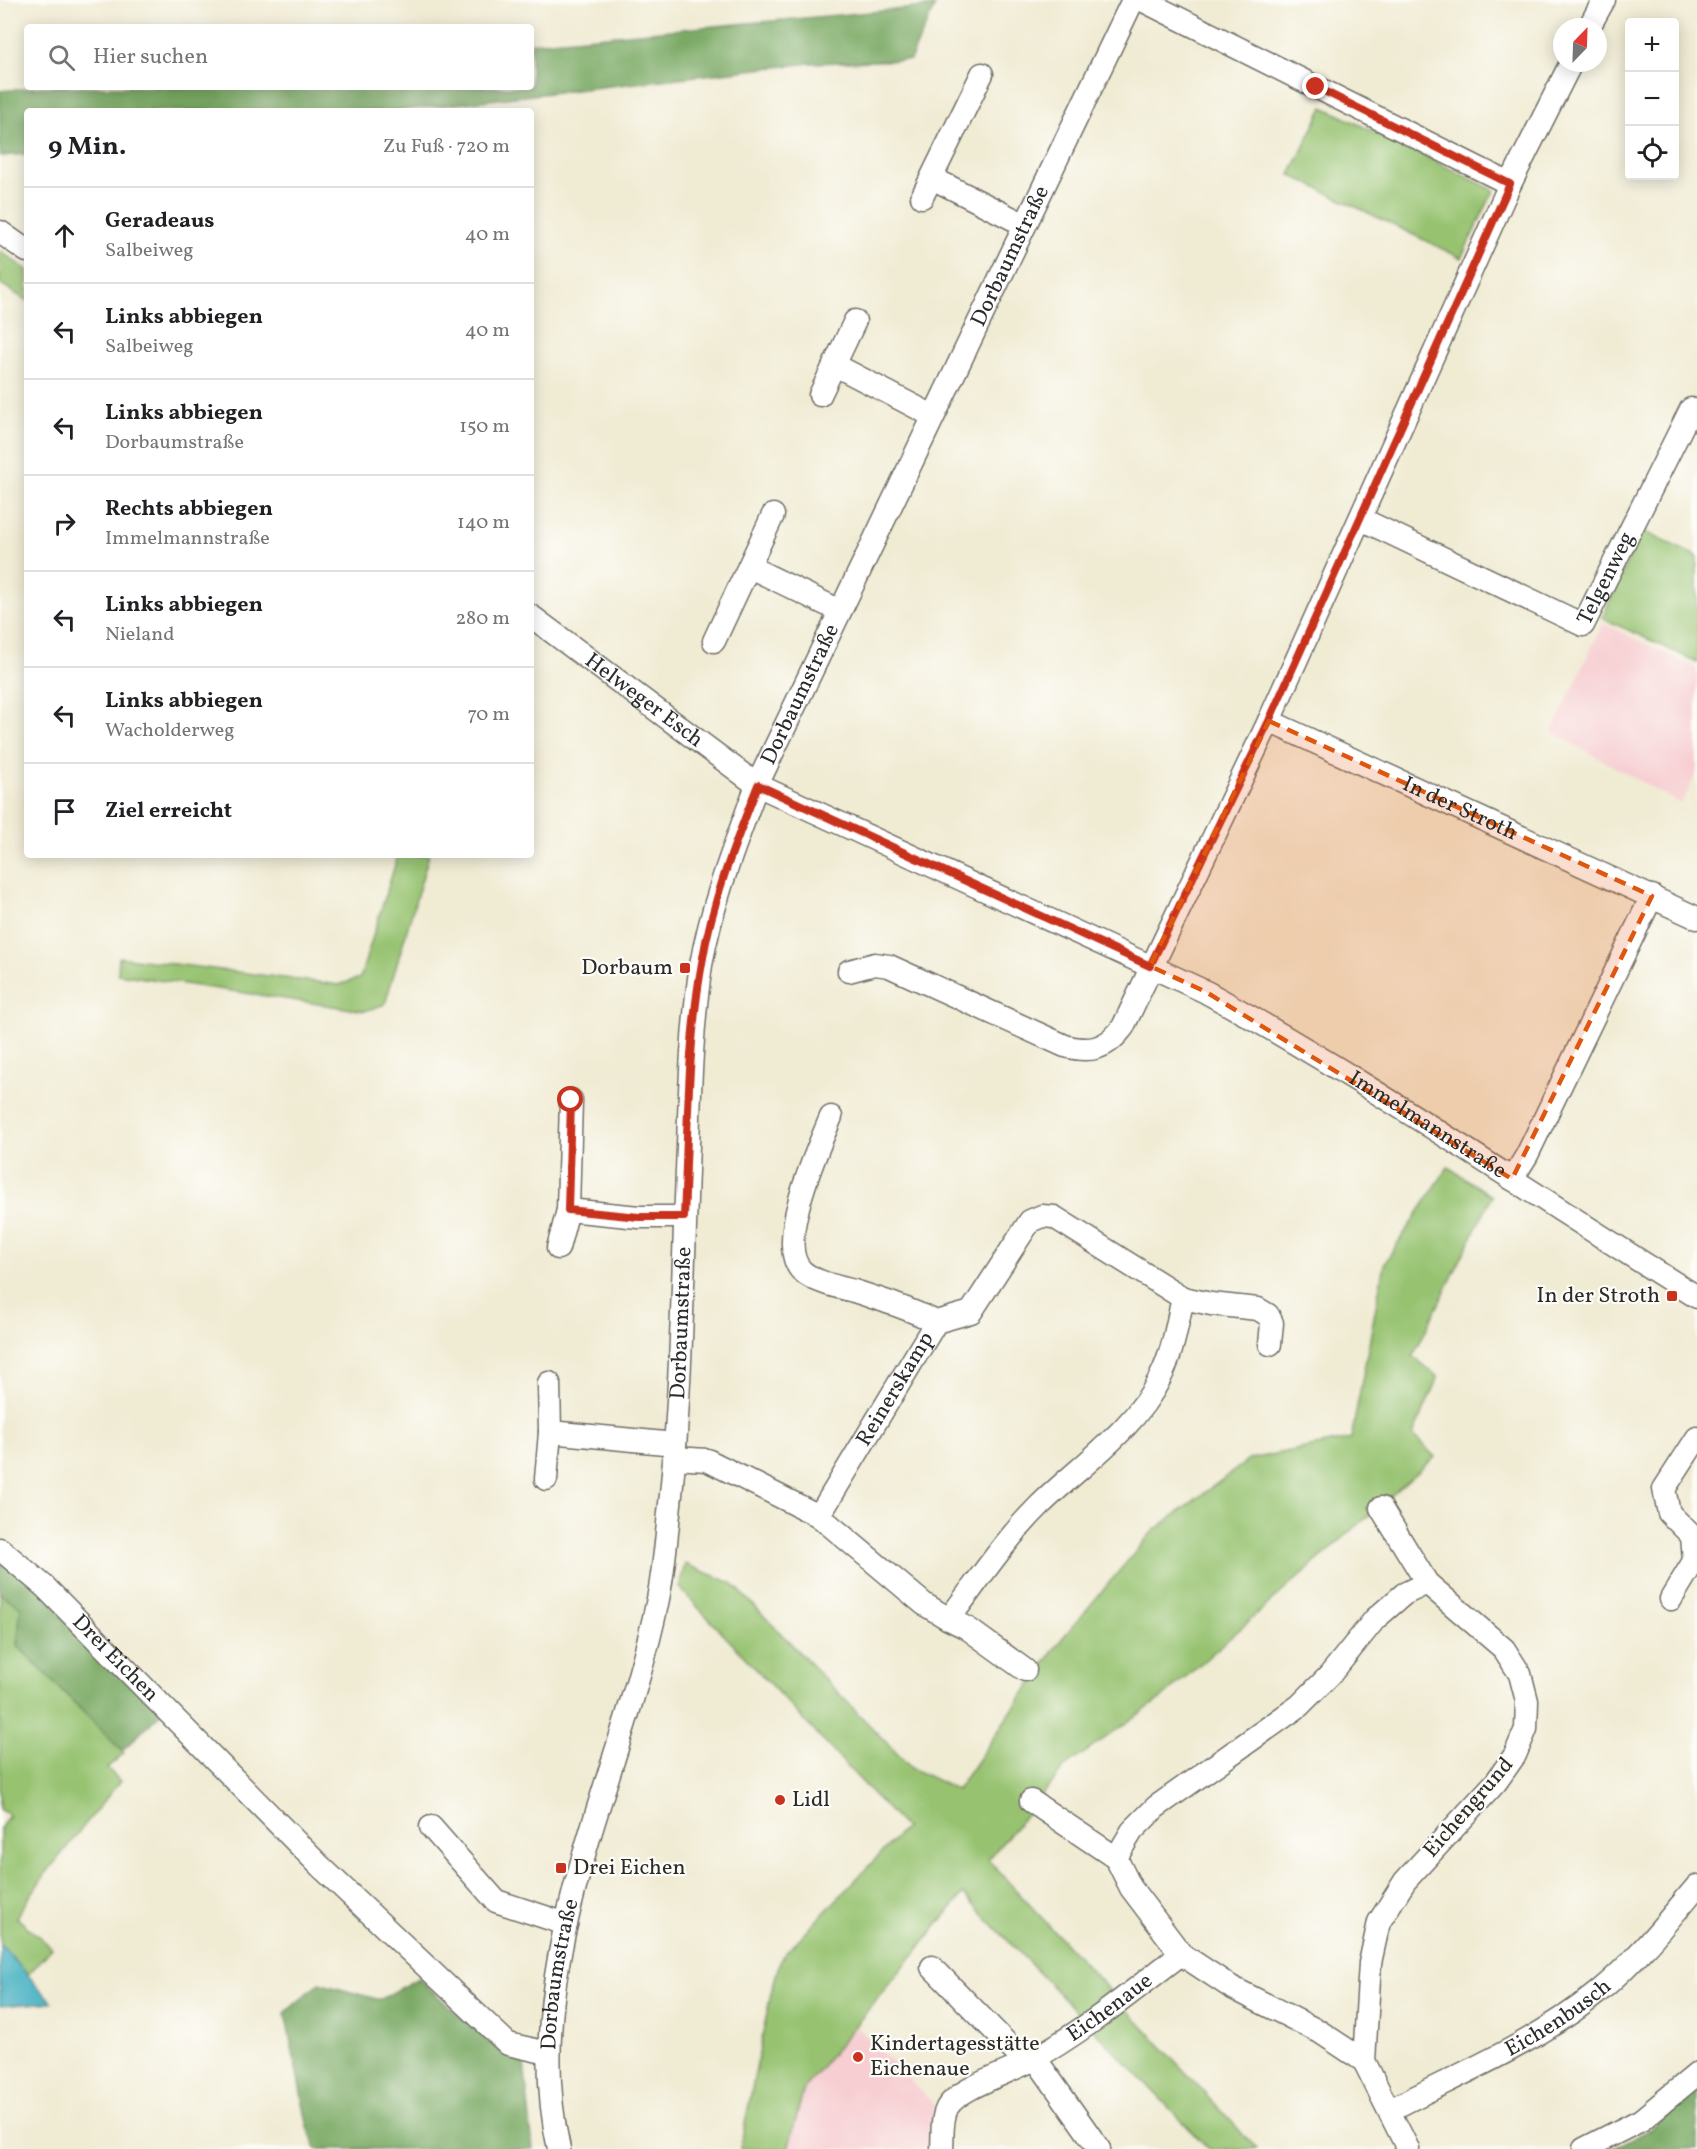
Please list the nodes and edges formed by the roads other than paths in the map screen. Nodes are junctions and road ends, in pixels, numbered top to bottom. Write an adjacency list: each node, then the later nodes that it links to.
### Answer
1 (1133, 0): 8 (street, Dorbaumstraße)
2 (1142, 0): 7 (street)
3 (1604, 0): 4 (street)
4 (1594, 18)
5 (1566, 72): 7 (street)
6 (982, 74): 8 (street)
7 (1510, 184): 17 (street)
8 (1025, 225): 15 (street, Dorbaumstraße)
9 (0, 232): 10 (street)
10 (24, 249)
11 (855, 321): 12 (street)
12 (835, 365): 13 (street); 15 (street)
13 (820, 395)
14 (1691, 409): 17 (street, Telgenweg)
15 (933, 416): 19 (street, Dorbaumstraße)
16 (773, 515): 18 (street)
17 (1361, 519): 22 (street)
18 (750, 567): 19 (street); 21 (street)
19 (840, 611): 23 (street, Dorbaumstraße)
20 (534, 618): 23 (street, Helweger Esch)
21 (714, 641)
22 (1269, 721): 24 (street, In der Stroth); 26 (street)
23 (758, 785): 26 (street, Immelmannstraße); 32 (street, Dorbaumstraße)
24 (1652, 896): 25 (street, In der Stroth); 30 (street)
25 (1697, 918)
26 (1150, 966): 27 (street); 30 (street, Immelmannstraße)
27 (849, 971)
28 (571, 1100): 31 (street)
29 (831, 1117): 36 (street)
30 (1512, 1179): 34 (street, Immelmannstraße)
31 (568, 1210): 32 (street); 33 (street)
32 (684, 1217): 41 (street, Dorbaumstraße)
33 (558, 1248)
34 (1697, 1297)
35 (1183, 1298): 36 (street, Reinerskamp); 37 (street, Reinerskamp); 48 (street)
36 (936, 1322): 44 (street, Reinerskamp)
37 (1270, 1344)
38 (549, 1383): 39 (street)
39 (550, 1432): 41 (street); 42 (street)
40 (1697, 1438): 47 (street)
41 (675, 1451): 44 (street); 54 (street, Dorbaumstraße)
42 (546, 1479)
43 (1381, 1508): 46 (street, Eichengrund)
44 (819, 1516): 48 (street)
45 (0, 1549): 57 (street, Drei Eichen)
46 (1426, 1583): 52 (street); 59 (street, Eichengrund)
47 (1671, 1599)
48 (949, 1618): 49 (street)
49 (1024, 1670)
50 (1031, 1802): 52 (street)
51 (432, 1827): 54 (street)
52 (1116, 1858): 55 (street)
53 (1697, 1886): 61 (street, Eichenbusch)
54 (566, 1924): 57 (street, Dorbaumstraße)
55 (1181, 1954): 58 (street, Eichenaue); 59 (street)
56 (932, 1967): 58 (street)
57 (548, 2053): 62 (street, Dorbaumstraße)
58 (1030, 2061): 63 (street, Eichenaue); 64 (street)
59 (1364, 2061): 61 (street)
60 (1697, 2074): 66 (street)
61 (1390, 2110): 65 (street)
62 (559, 2149)
63 (942, 2149)
64 (1099, 2149)
65 (1408, 2149)
66 (1584, 2149)

